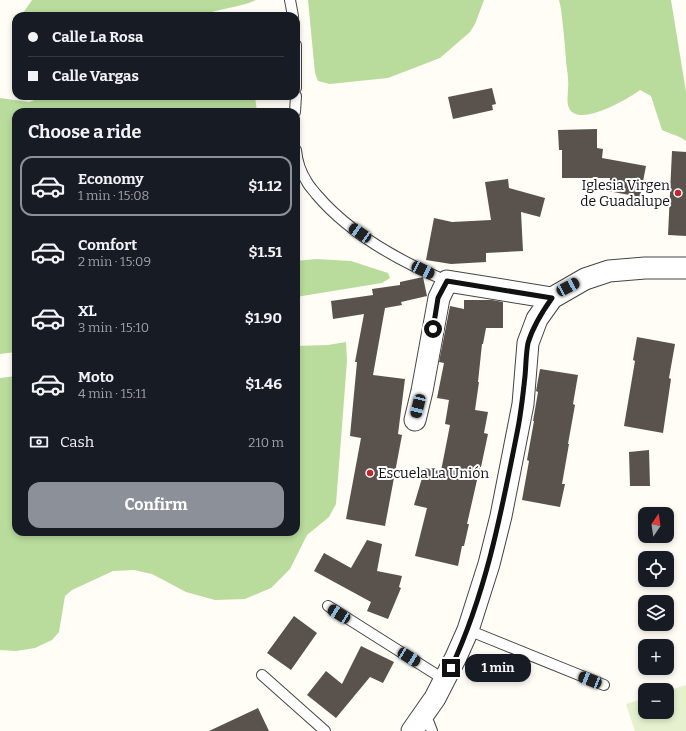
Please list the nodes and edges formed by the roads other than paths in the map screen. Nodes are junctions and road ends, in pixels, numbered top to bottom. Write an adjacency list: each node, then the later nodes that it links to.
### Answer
1 (290, 0): 2 (lane)
2 (292, 12)
3 (300, 167): 5 (lane)
4 (686, 268): 6 (street)
5 (447, 281): 6 (street); 7 (street)
6 (552, 298): 9 (street)
7 (415, 420)
8 (328, 606): 11 (lane)
9 (468, 630): 11 (street); 12 (lane)
10 (262, 675): 14 (lane)
11 (445, 680): 13 (street)
12 (604, 685)
13 (428, 722): 15 (street)
14 (324, 731)
15 (412, 731)

